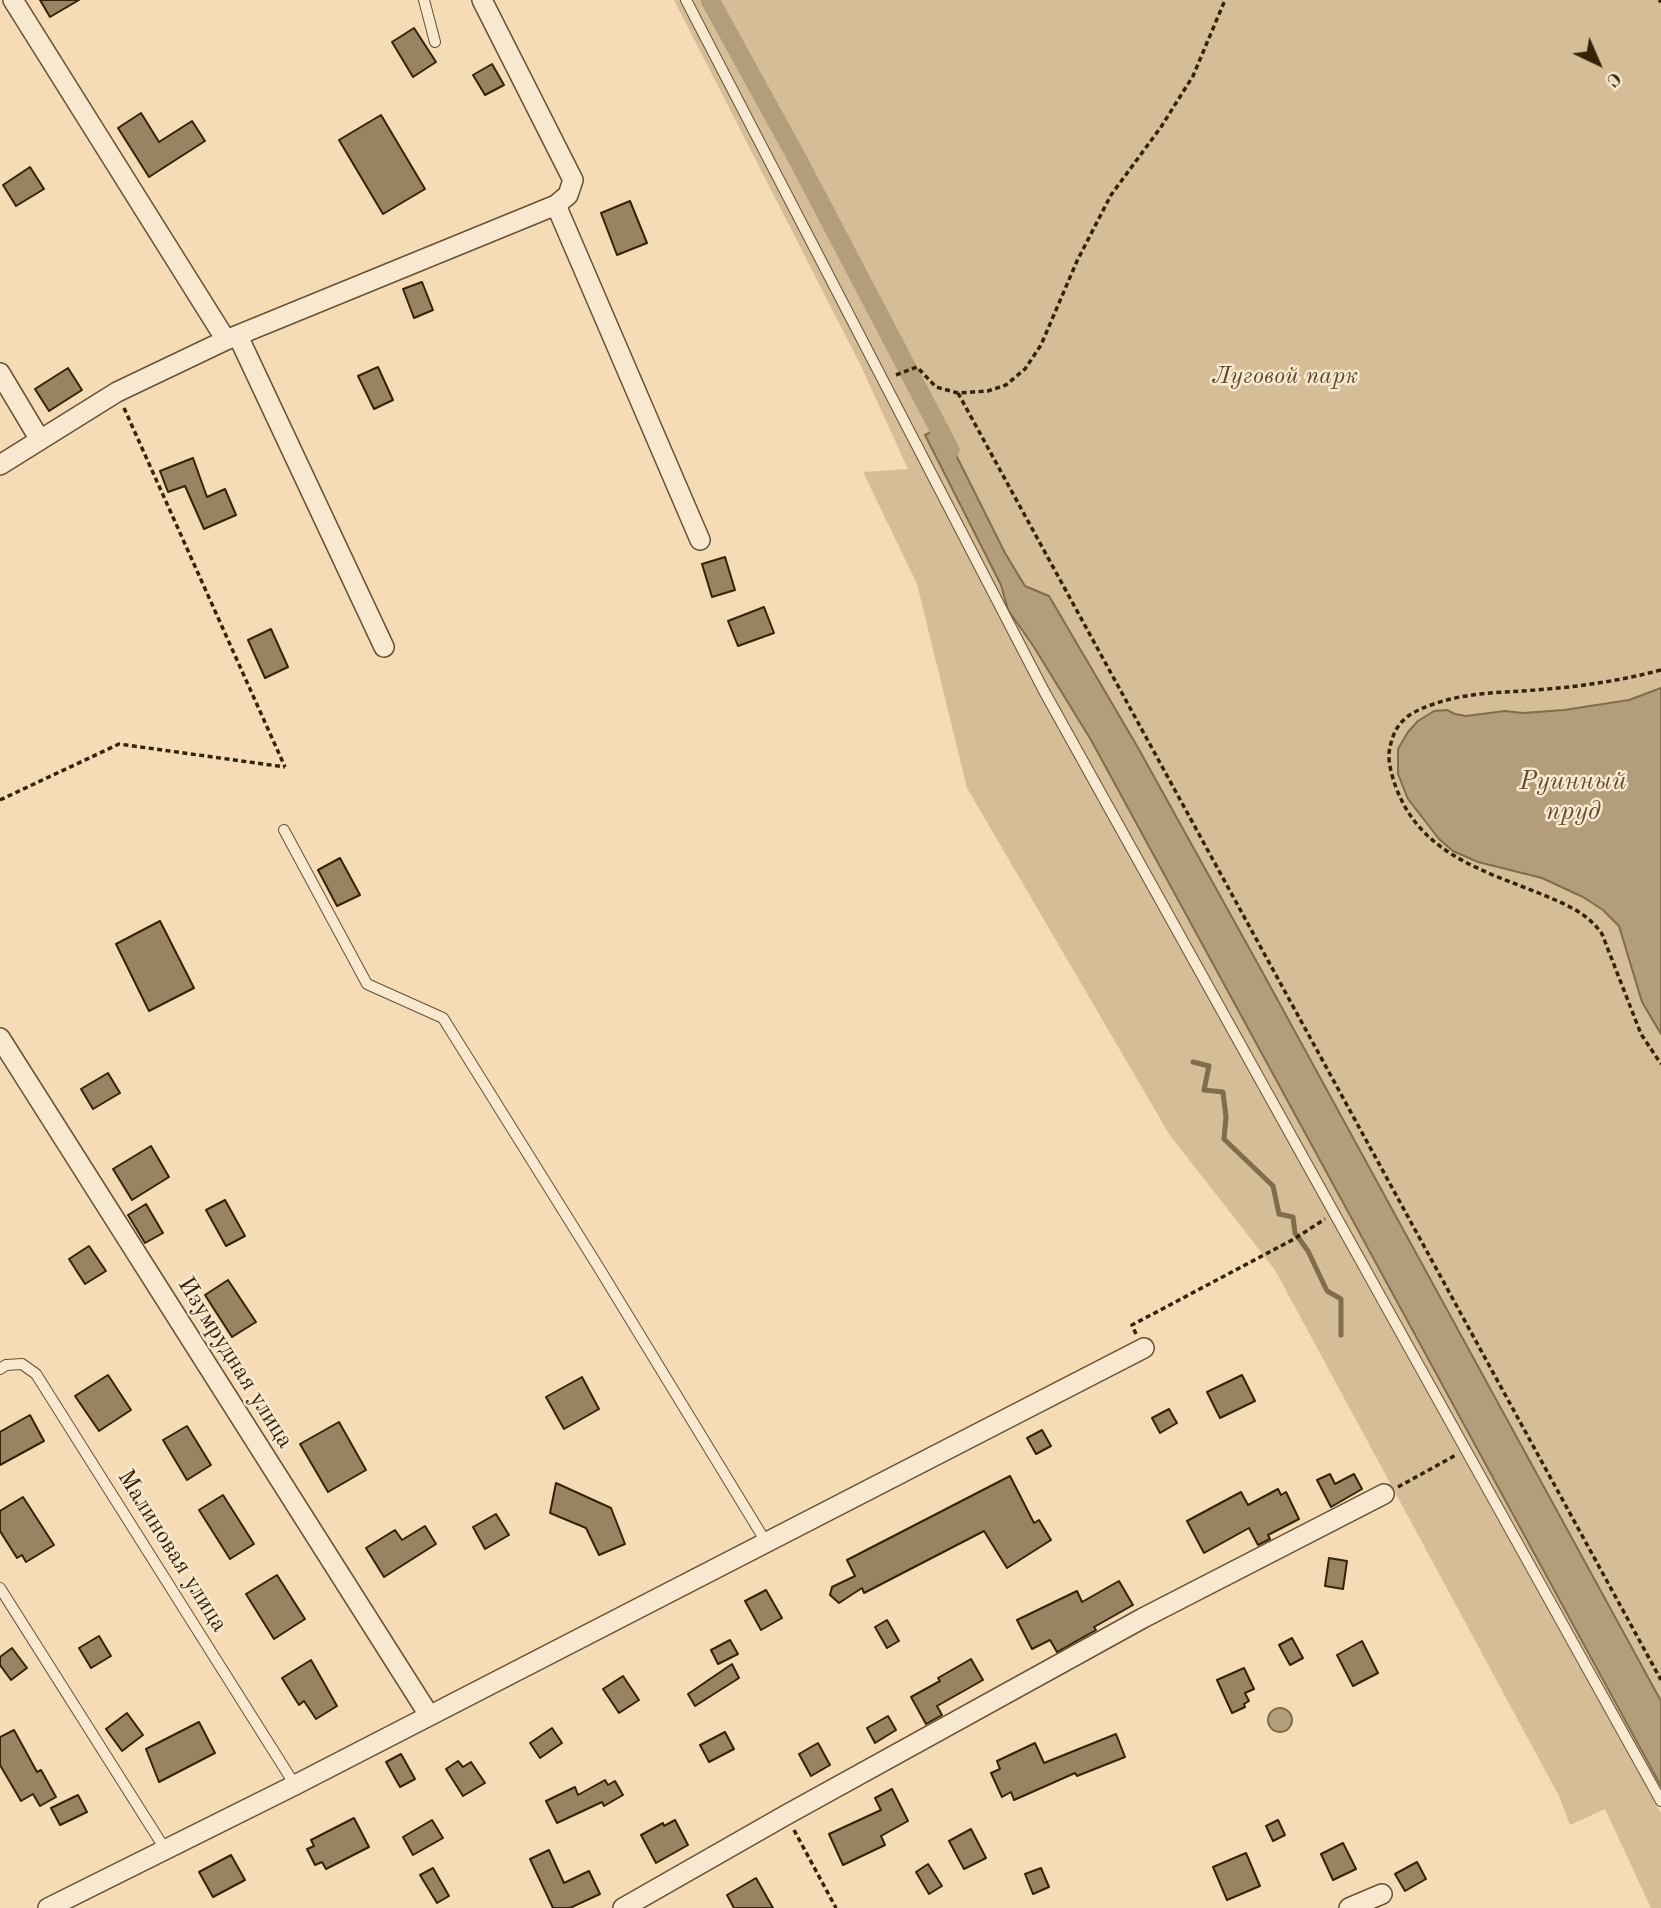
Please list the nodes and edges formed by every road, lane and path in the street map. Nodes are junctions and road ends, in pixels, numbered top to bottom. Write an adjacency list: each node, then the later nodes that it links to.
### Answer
1 (13, 0): 8 (street)
2 (424, 0): 6 (lane)
3 (482, 0): 7 (street)
4 (686, 0): 25 (lane)
5 (1225, 0): 12 (path)
6 (435, 42)
7 (556, 205): 8 (street); 15 (street)
8 (232, 338): 11 (street); 16 (street)
9 (906, 371): 12 (path)
10 (0, 373): 13 (street)
11 (117, 392): 13 (street); 18 (path)
12 (957, 393): 29 (path)
13 (40, 440): 14 (street)
14 (0, 465)
15 (700, 540)
16 (384, 647)
17 (1661, 670): 21 (path)
18 (0, 800)
19 (284, 830): 27 (lane)
20 (0, 1038): 30 (street, Изумрудная улица)
21 (1661, 1064)
22 (1310, 1230): 23 (path)
23 (1144, 1348): 27 (street)
24 (0, 1369): 31 (lane, Малиновая улица)
25 (1467, 1449): 26 (path); 32 (lane)
26 (1384, 1494): 33 (street)
27 (765, 1542): 30 (street)
28 (0, 1588): 34 (lane)
29 (1661, 1681)
30 (429, 1715): 31 (street)
31 (295, 1785): 34 (street)
32 (1661, 1801)
33 (786, 1815): 37 (street); 38 (path)
34 (165, 1849): 36 (street)
35 (1382, 1894): 39 (street)
36 (48, 1908)
37 (623, 1908)
38 (836, 1908)
39 (1349, 1908)

